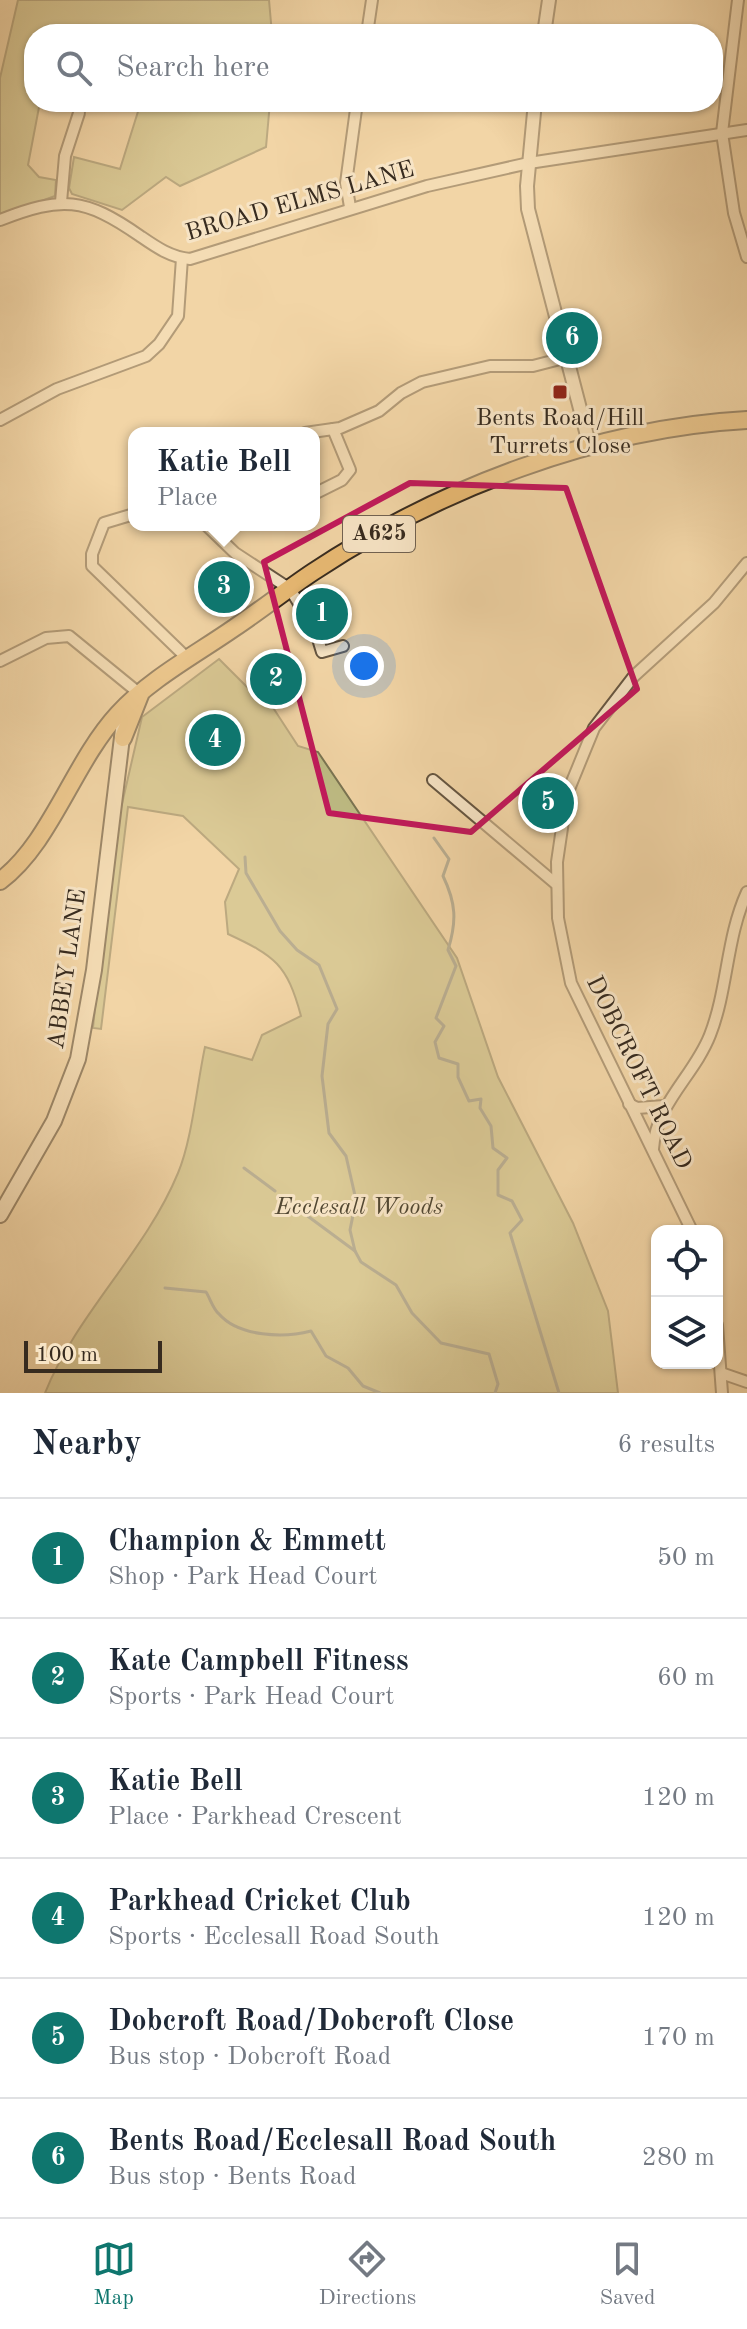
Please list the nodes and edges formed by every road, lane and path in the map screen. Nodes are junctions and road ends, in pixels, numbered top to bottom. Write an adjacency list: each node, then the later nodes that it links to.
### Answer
1 (372, 0): 4 (street)
2 (549, 0): 5 (street)
3 (738, 0): 10 (street)
4 (368, 24)
5 (545, 24)
6 (356, 112): 13 (street)
7 (534, 112): 11 (street)
8 (79, 113): 12 (street)
9 (747, 130): 10 (street, BROAD ELMS LANE)
10 (722, 133): 11 (street, BROAD ELMS LANE); 15 (street)
11 (529, 163): 13 (street, BROAD ELMS LANE); 17 (street)
12 (61, 202): 14 (street); 16 (street, BROAD ELMS LANE)
13 (350, 207): 16 (street, BROAD ELMS LANE)
14 (0, 220)
15 (747, 257)
16 (182, 258): 18 (street)
17 (564, 358): 20 (street); 22 (street)
18 (0, 420)
19 (747, 420): 22 (main road, A625)
20 (333, 429): 21 (street); 23 (street)
21 (320, 431)
22 (590, 447): 27 (main road, A625)
23 (320, 491)
24 (128, 516): 29 (street)
25 (212, 531): 27 (street)
26 (747, 563): 37 (street, DOBCROFT ROAD)
27 (290, 589): 28 (street); 29 (main road, A625)
28 (343, 646)
29 (189, 660): 31 (main road, A625)
30 (0, 661): 31 (street)
31 (140, 694): 32 (main road, A625); 33 (main road)
32 (119, 712): 33 (main road, ABBEY LANE); 34 (main road, A625)
33 (122, 742): 34 (main road); 42 (main road, ABBEY LANE)
34 (94, 743): 36 (main road, A625)
35 (433, 780): 37 (street)
36 (0, 881)
37 (555, 883): 39 (street, DOBCROFT ROAD)
38 (747, 892): 40 (street)
39 (629, 1104): 40 (street); 41 (street, DOBCROFT ROAD)
40 (664, 1106): 41 (street)
41 (652, 1151): 43 (street, DOBCROFT ROAD)
42 (0, 1215)
43 (689, 1225)
44 (721, 1369): 45 (street)
45 (721, 1373): 46 (street); 47 (street)
46 (747, 1382)
47 (722, 1393)

